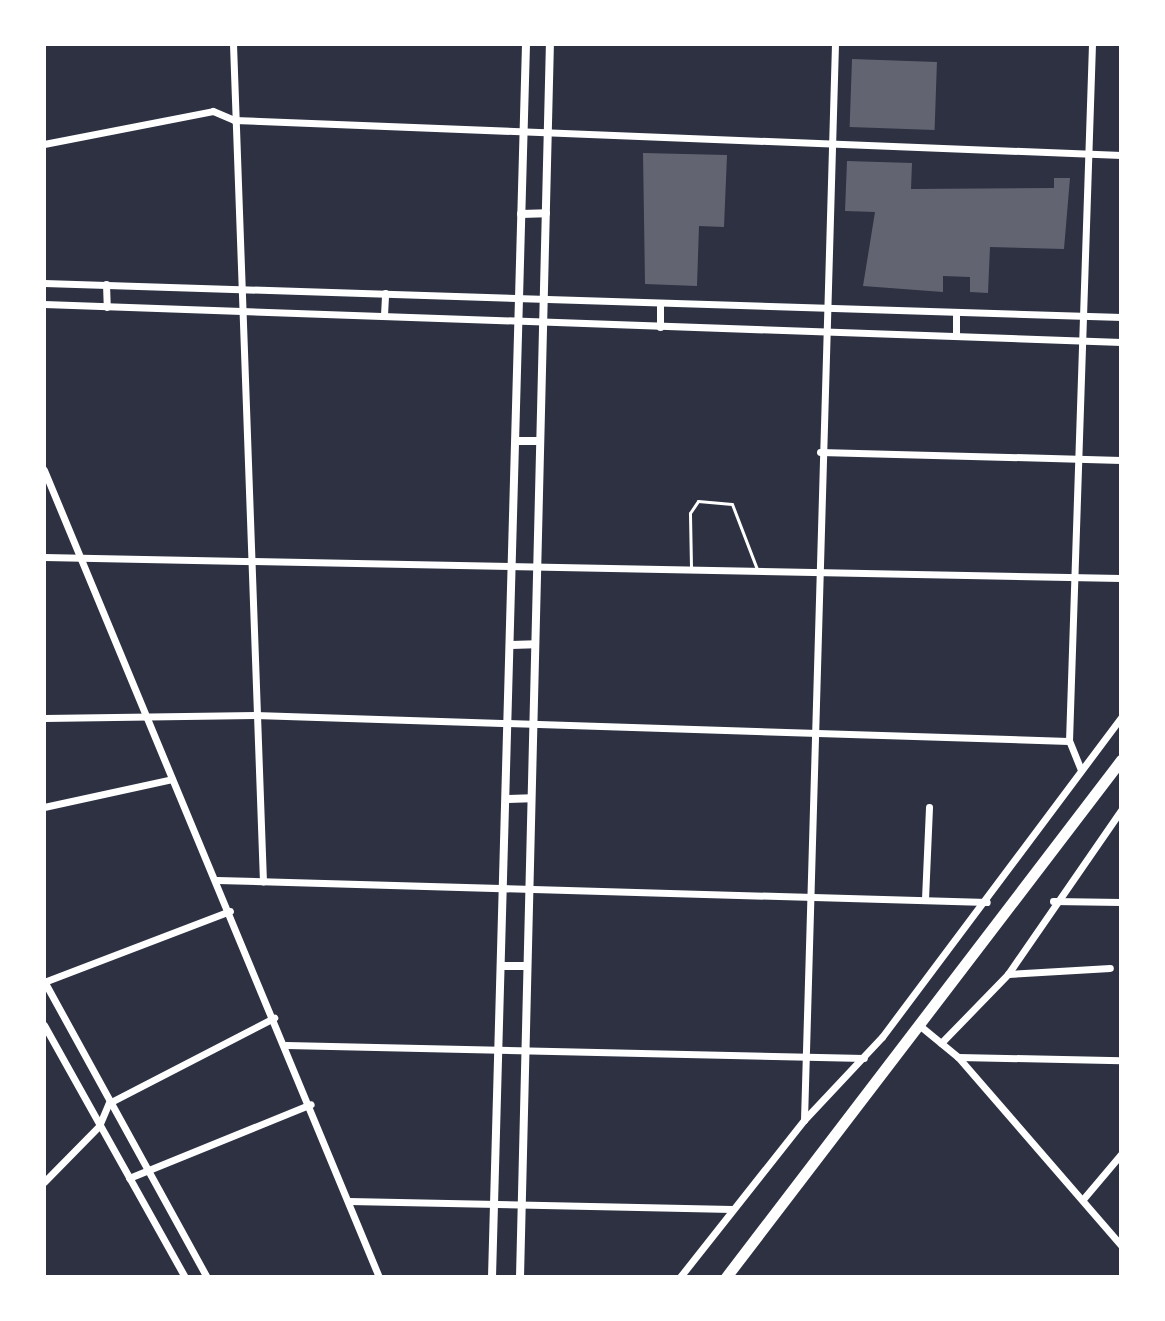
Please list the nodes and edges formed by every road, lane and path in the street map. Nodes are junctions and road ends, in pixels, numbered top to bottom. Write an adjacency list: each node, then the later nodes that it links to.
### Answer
1 (233, 44): 6 (street)
2 (526, 44): 7 (street)
3 (550, 44): 8 (street)
4 (835, 44): 9 (street)
5 (1092, 44): 11 (street)
6 (234, 120): 7 (street); 10 (street); 17 (street)
7 (523, 131): 8 (street); 14 (street)
8 (548, 131): 9 (street); 13 (street)
9 (830, 139): 11 (street); 24 (street)
10 (44, 144)
11 (1089, 154): 12 (street); 28 (street)
12 (1121, 155)
13 (546, 213): 14 (street); 20 (street)
14 (521, 214): 19 (street)
15 (44, 283): 16 (street)
16 (106, 284): 17 (street); 23 (street)
17 (241, 287): 18 (street); 25 (street)
18 (385, 293): 19 (street); 27 (street)
19 (519, 299): 20 (street); 30 (street)
20 (544, 300): 21 (street); 31 (street)
21 (660, 303): 24 (street); 32 (street)
22 (44, 304): 23 (street)
23 (107, 307): 25 (street)
24 (825, 308): 26 (street); 33 (street)
25 (242, 311): 27 (street); 45 (street)
26 (956, 313): 28 (street); 34 (street)
27 (384, 315): 30 (street)
28 (1085, 315): 29 (street); 35 (street)
29 (1121, 317)
30 (518, 322): 31 (street); 37 (street)
31 (544, 324): 32 (street); 38 (street)
32 (660, 327): 33 (street)
33 (825, 332): 34 (street); 39 (street)
34 (956, 335): 35 (street)
35 (1084, 340): 36 (street); 40 (street)
36 (1121, 342)
37 (516, 441): 38 (street); 46 (street)
38 (539, 441): 47 (street)
39 (820, 452): 40 (street); 50 (street)
40 (1080, 458): 41 (street); 51 (street)
41 (1121, 460)
42 (44, 470): 44 (street)
43 (44, 557): 44 (street)
44 (80, 557): 45 (street); 58 (street)
45 (247, 559): 46 (street); 55 (street)
46 (511, 563): 47 (street); 54 (street)
47 (537, 563): 48 (street); 53 (street)
48 (691, 567): 49 (street); 49 (lane)
49 (757, 569): 50 (street)
50 (819, 571): 51 (street); 61 (street)
51 (1075, 577): 52 (street); 62 (street)
52 (1121, 578)
53 (535, 644): 54 (street); 60 (street)
54 (511, 645): 59 (street)
55 (255, 715): 58 (street); 59 (street); 72 (street)
56 (1121, 717): 64 (street)
57 (44, 718): 58 (street)
58 (149, 721): 65 (street)
59 (510, 725): 60 (street); 67 (street)
60 (533, 725): 61 (street); 66 (street)
61 (813, 733): 62 (street); 75 (street)
62 (1069, 741): 64 (street)
63 (1121, 760): 88 (highway)
64 (1081, 770): 78 (street)
65 (172, 779): 68 (street); 71 (street)
66 (531, 798): 67 (street); 74 (street)
67 (508, 799): 73 (street)
68 (44, 807)
69 (929, 807): 76 (street)
70 (1121, 810): 77 (street)
71 (217, 880): 72 (street); 80 (street)
72 (263, 881): 73 (street)
73 (504, 888): 74 (street); 81 (street)
74 (528, 888): 75 (street); 82 (street)
75 (808, 897): 76 (street); 93 (street)
76 (925, 899): 78 (street)
77 (1053, 901): 79 (street); 84 (street)
78 (987, 902): 95 (street)
79 (1121, 902)
80 (230, 911): 85 (street); 86 (street)
81 (502, 966): 82 (street); 91 (street)
82 (527, 966): 92 (street)
83 (1110, 968): 84 (street)
84 (1008, 974): 89 (street)
85 (44, 982): 97 (street)
86 (274, 1018): 90 (street); 97 (street)
87 (44, 1025): 100 (street)
88 (919, 1025): 89 (street); 117 (highway)
89 (941, 1043): 94 (street)
90 (286, 1045): 91 (street); 98 (street)
91 (500, 1049): 92 (street); 108 (street)
92 (526, 1050): 93 (street); 107 (street)
93 (802, 1057): 95 (street); 99 (street)
94 (958, 1057): 96 (street); 105 (street)
95 (864, 1058): 99 (street)
96 (1121, 1060)
97 (109, 1103): 100 (street); 102 (street)
98 (311, 1104): 102 (street); 106 (street)
99 (804, 1120): 109 (street)
100 (99, 1126): 103 (street); 104 (street)
101 (1121, 1154): 105 (street)
102 (147, 1167): 103 (street); 112 (street)
103 (129, 1178): 111 (street)
104 (44, 1182)
105 (1084, 1198): 110 (street)
106 (349, 1201): 108 (street); 113 (street)
107 (522, 1206): 108 (street); 109 (street); 115 (street)
108 (495, 1207): 114 (street)
109 (732, 1209): 116 (street)
110 (1121, 1245)
111 (185, 1277)
112 (207, 1277)
113 (379, 1277)
114 (492, 1277)
115 (520, 1277)
116 (680, 1277)
117 (726, 1277)

